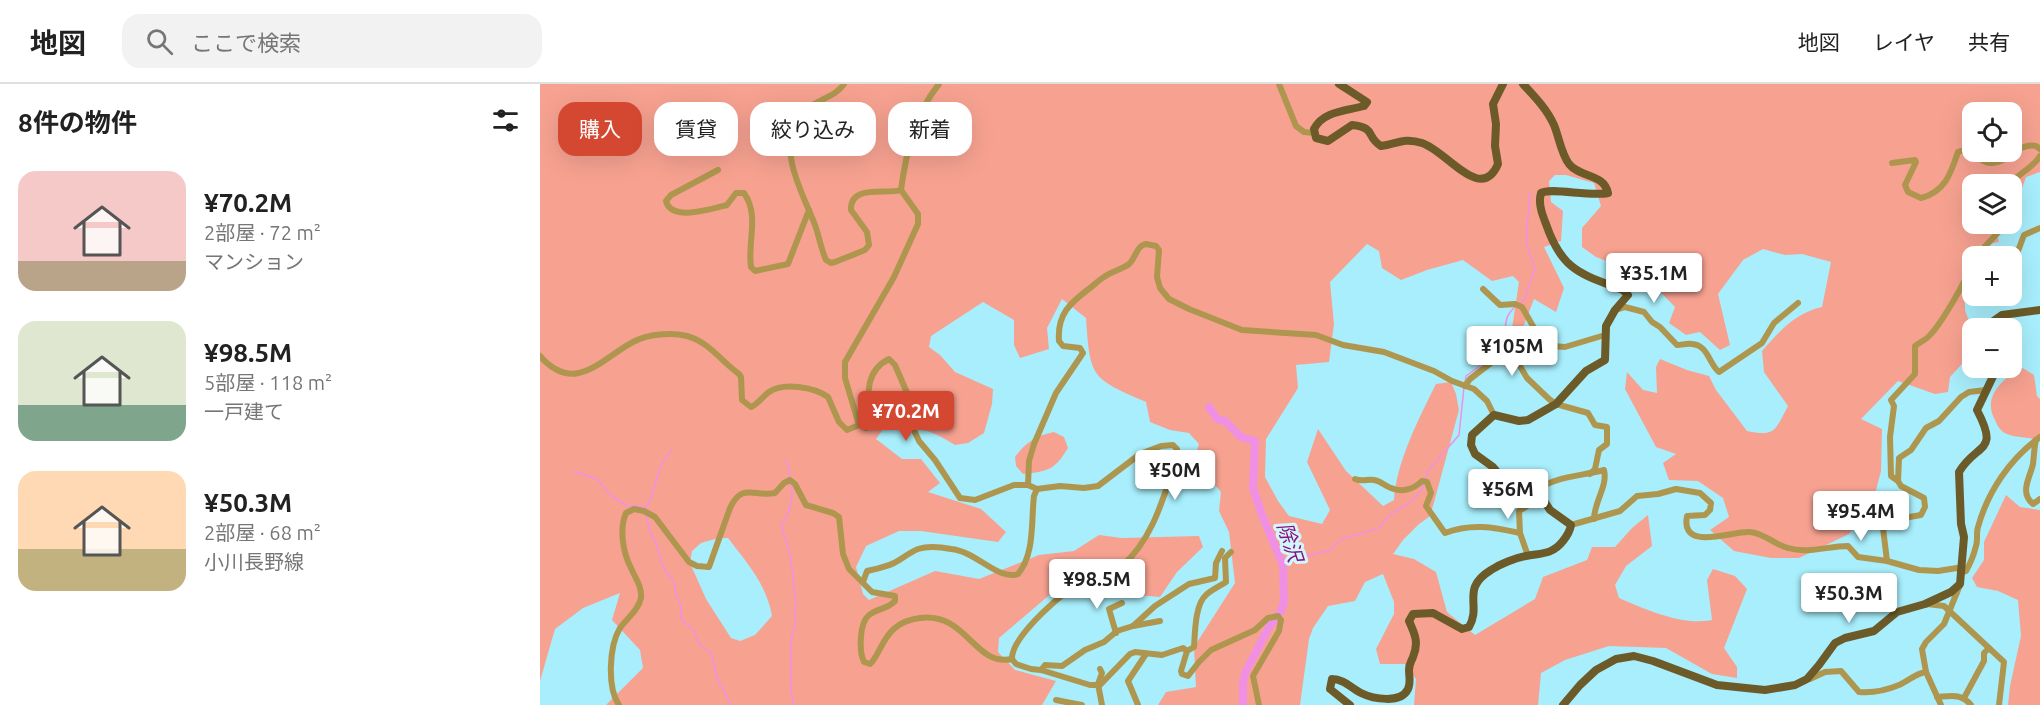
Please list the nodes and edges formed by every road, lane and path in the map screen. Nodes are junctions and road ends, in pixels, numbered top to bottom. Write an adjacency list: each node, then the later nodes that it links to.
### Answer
1 (844, 84): 14 (street)
2 (939, 84): 13 (street)
3 (1280, 84): 7 (street)
4 (1339, 84): 7 (main road)
5 (1503, 84): 7 (main road)
6 (1523, 84): 23 (main road)
7 (1314, 133)
8 (2040, 149): 10 (street)
9 (2040, 156): 12 (street)
10 (1892, 163)
11 (718, 170): 14 (street)
12 (2020, 174)
13 (901, 190): 14 (street); 32 (street)
14 (809, 210)
15 (2040, 228): 18 (street)
16 (1997, 234): 17 (street)
17 (1985, 246)
18 (2020, 246)
19 (1962, 286): 36 (street)
20 (1483, 289): 25 (street)
21 (1798, 303): 23 (street)
22 (2040, 309): 24 (main road)
23 (1615, 310): 25 (main road)
24 (1998, 318)
25 (1605, 335): 30 (main road)
26 (540, 356): 32 (street)
27 (1994, 378): 29 (main road)
28 (1465, 386): 30 (street); 31 (street); 37 (street)
29 (1986, 390): 36 (street); 48 (main road)
30 (1556, 405): 31 (main road); 34 (street)
31 (1494, 416): 39 (main road)
32 (859, 425): 37 (street)
33 (2038, 438): 40 (street); 48 (street)
34 (1590, 474): 39 (street); 41 (street)
35 (1355, 479): 43 (street)
36 (1898, 481): 47 (street)
37 (1028, 485): 38 (street)
38 (1037, 489): 49 (street); 60 (street)
39 (1537, 490): 42 (main road); 43 (street)
40 (2040, 499)
41 (1594, 519): 42 (street); 47 (street)
42 (1570, 525): 46 (main road)
43 (1520, 533): 46 (street)
44 (1222, 551): 55 (street)
45 (1231, 552): 58 (street)
46 (1528, 556): 75 (main road)
47 (1887, 561): 48 (street)
48 (1962, 572): 50 (main road)
49 (863, 582): 60 (street); 70 (street)
50 (1960, 584): 52 (main road); 53 (street)
51 (1122, 603): 56 (street)
52 (1925, 604): 53 (street); 64 (main road)
53 (1949, 610): 57 (street); 63 (street)
54 (1160, 621): 55 (street)
55 (1133, 626): 56 (street)
56 (1116, 633): 61 (street)
57 (1989, 648): 67 (street); 79 (street)
58 (1187, 651): 59 (street); 74 (street)
59 (1146, 654): 65 (street); 73 (street)
60 (1012, 659): 61 (street)
61 (1041, 669): 65 (street)
62 (1100, 669): 65 (street)
63 (1926, 672): 64 (street); 66 (street)
64 (1807, 679): 76 (main road)
65 (1100, 685): 72 (street)
66 (1937, 697): 67 (street); 77 (street)
67 (1964, 698): 78 (street)
68 (1056, 700): 69 (street)
69 (1070, 704): 71 (street)
70 (619, 705)
71 (1082, 705)
72 (1102, 705)
73 (1138, 705)
74 (1259, 705)
75 (1350, 705)
76 (1563, 705)
77 (1941, 705)
78 (1971, 705)
79 (1999, 705)

